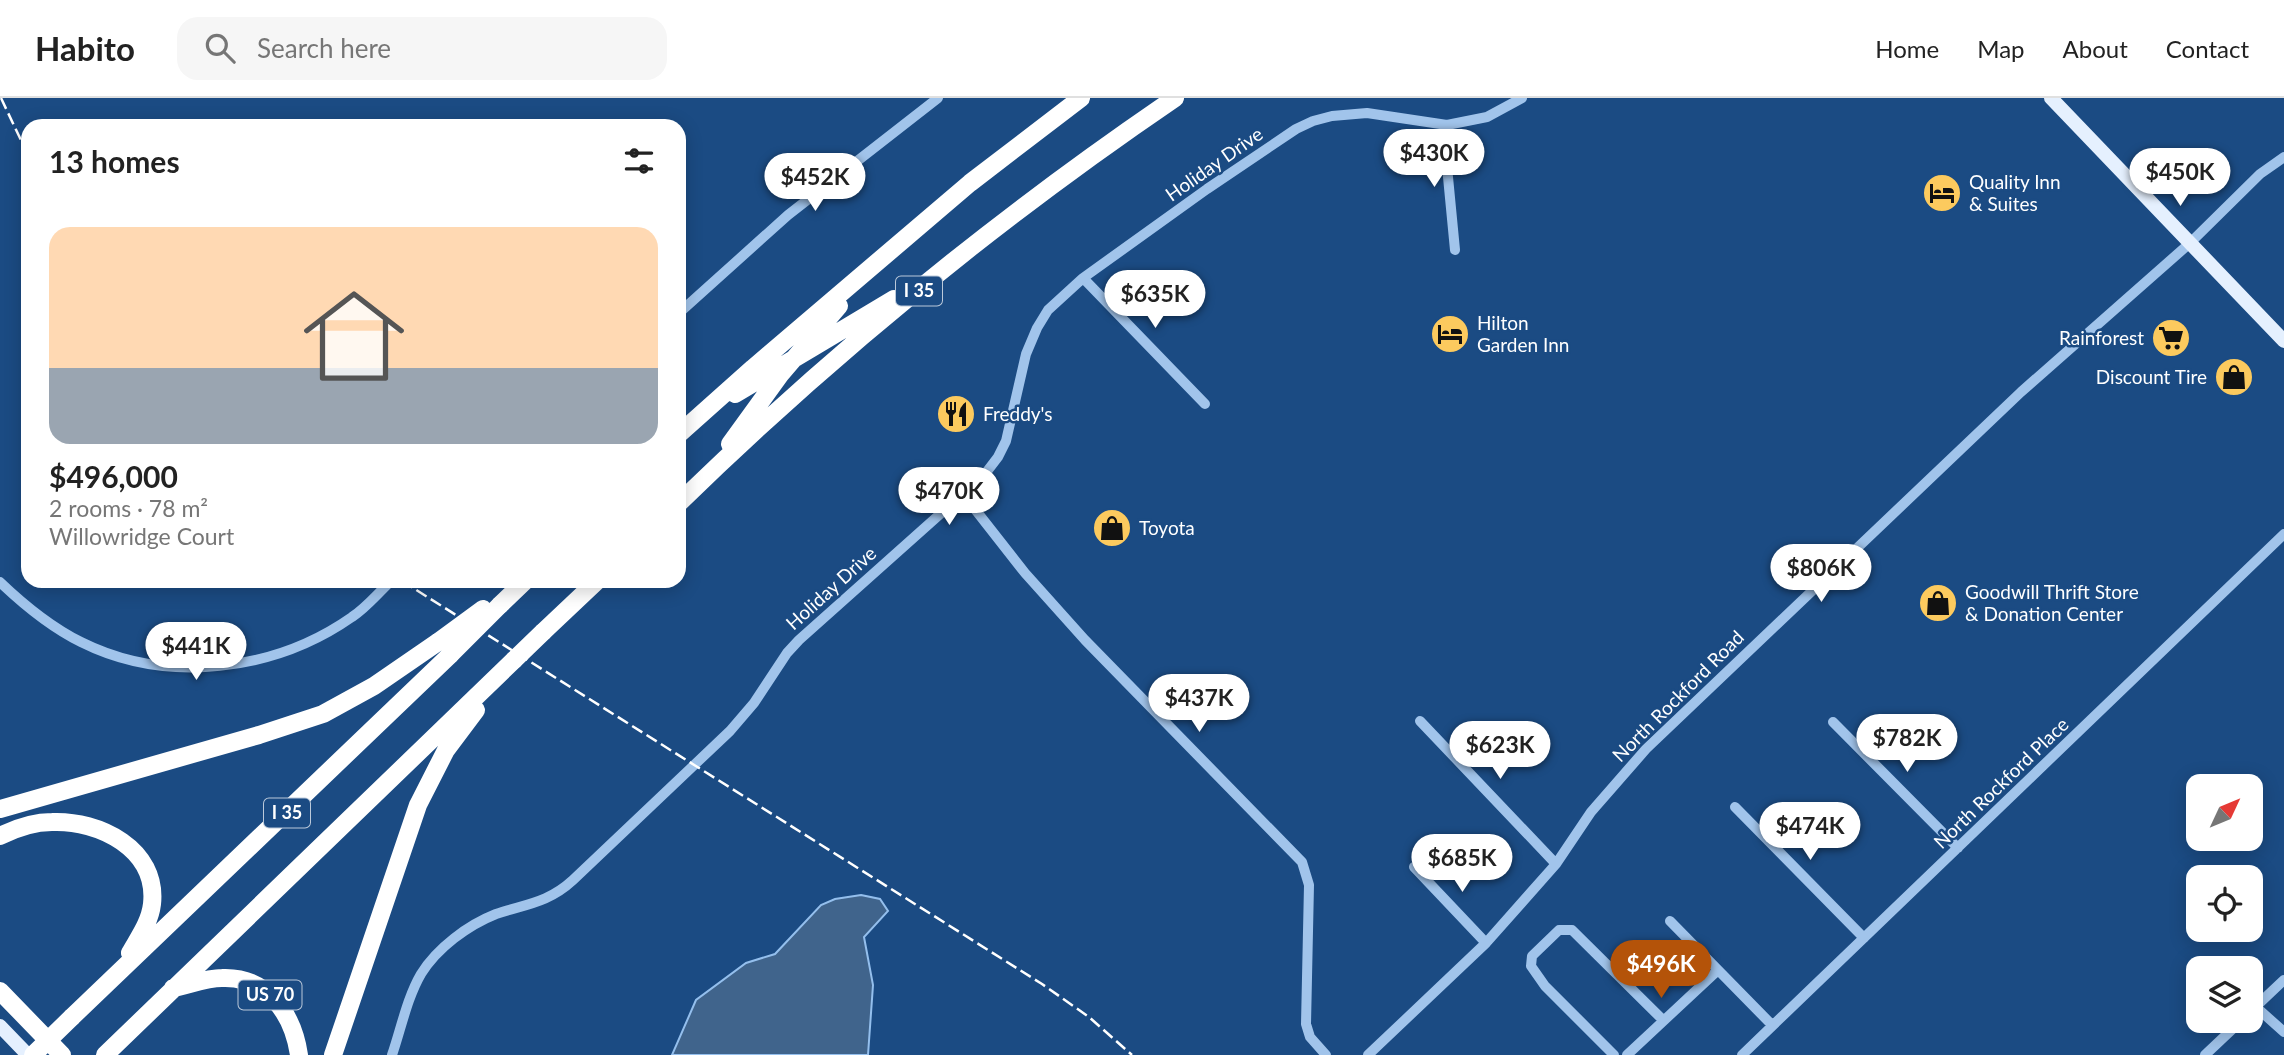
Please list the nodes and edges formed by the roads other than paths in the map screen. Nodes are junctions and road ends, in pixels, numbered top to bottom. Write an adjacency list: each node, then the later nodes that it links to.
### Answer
1 (938, 98): 13 (street)
2 (1081, 98): 8 (highway, I 35)
3 (1175, 98): 11 (highway, I 35)
4 (1522, 98): 6 (street, Holiday Drive)
5 (2051, 98): 9 (main road)
6 (1443, 125): 10 (street); 12 (street, Holiday Drive)
7 (2284, 157): 9 (street, North Rockford Road)
8 (916, 230): 15 (highway); 17 (highway, I 35)
9 (2190, 243): 14 (main road); 35 (street, North Rockford Road)
10 (1455, 250)
11 (965, 252): 15 (highway); 19 (highway, I 35)
12 (1083, 278): 16 (street); 20 (street, Holiday Drive)
13 (686, 307)
14 (2284, 341)
15 (793, 360): 18 (highway); 19 (highway)
16 (1205, 404)
17 (686, 428)
18 (686, 429)
19 (713, 469): 21 (highway, I 35)
20 (964, 494): 57 (street, Holiday Drive); 58 (street)
21 (686, 496)
22 (2284, 534): 34 (street, North Rockford Place)
23 (0, 582): 24 (street)
24 (384, 588)
25 (517, 588): 27 (highway, I 35, bridge)
26 (590, 588): 28 (highway, I 35, bridge)
27 (444, 648): 32 (highway); 40 (highway, I 35)
28 (496, 681): 43 (highway, I 35); 56 (highway)
29 (1420, 721): 35 (street)
30 (1833, 722): 34 (street)
31 (1735, 807): 38 (street)
32 (0, 809)
33 (0, 836): 40 (highway)
34 (1958, 848): 38 (street, North Rockford Place)
35 (1556, 864): 39 (street, North Rockford Road)
36 (1414, 867): 39 (street)
37 (1670, 921): 41 (street)
38 (1864, 938): 48 (street, North Rockford Place)
39 (1486, 943): 59 (street, North Rockford Road)
40 (122, 969): 52 (highway, I 35, bridge)
41 (1718, 970): 47 (street); 48 (street)
42 (2284, 980): 45 (street)
43 (173, 988): 54 (highway, I 35); 55 (highway, US 70)
44 (0, 991): 53 (highway)
45 (2263, 1000)
46 (2263, 1017): 50 (street)
47 (1663, 1020): 60 (street); 61 (street)
48 (1772, 1025): 62 (street, North Rockford Place)
49 (0, 1026): 52 (main road)
50 (2284, 1032)
51 (2228, 1033): 63 (street)
52 (31, 1055)
53 (62, 1055)
54 (105, 1055)
55 (299, 1055)
56 (333, 1055)
57 (392, 1055)
58 (1326, 1055)
59 (1368, 1055)
60 (1614, 1055)
61 (1627, 1055)
62 (1742, 1055)
63 (2205, 1055)

